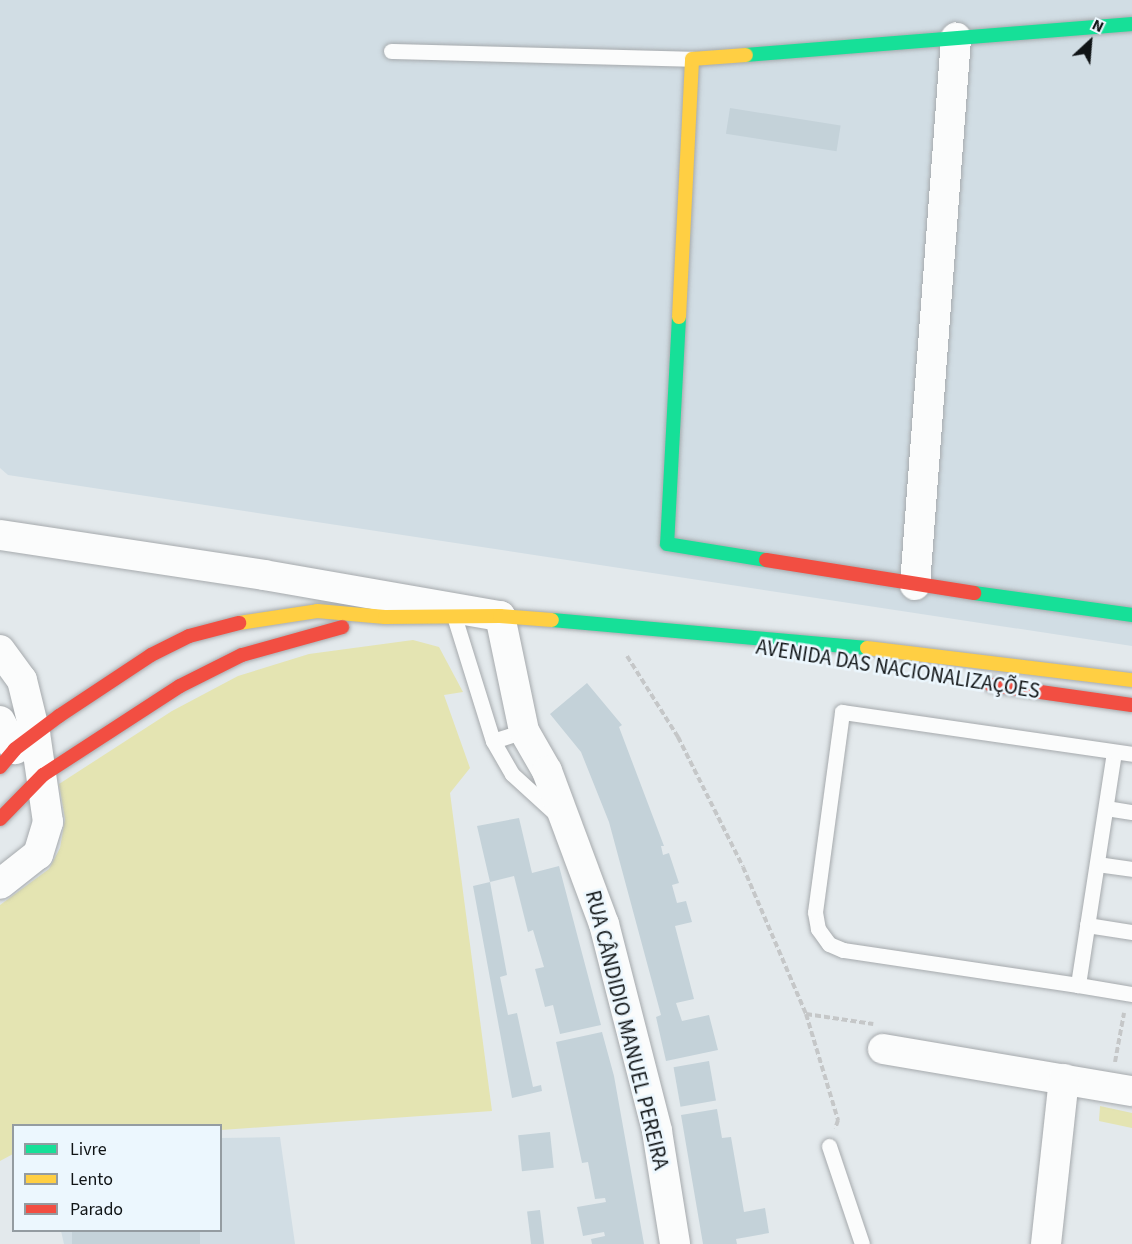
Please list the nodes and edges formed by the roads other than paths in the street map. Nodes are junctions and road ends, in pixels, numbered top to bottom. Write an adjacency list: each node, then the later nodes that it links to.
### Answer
1 (1132, 24): 2 (street)
2 (956, 38): 4 (street); 6 (street)
3 (391, 51): 4 (lane)
4 (692, 59): 6 (street)
5 (0, 535): 9 (street)
6 (915, 585): 7 (street)
7 (1132, 615)
8 (454, 616): 9 (street, AVENIDA DAS NACIONALIZAÇÕES); 10 (street, AVENIDA DAS NACIONALIZAÇÕES); 21 (lane)
9 (500, 616): 11 (street, AVENIDA DAS NACIONALIZAÇÕES); 20 (street, RUA CÂNDIDIO MANUEL PEREIRA)
10 (385, 617): 22 (street, AVENIDA DAS NACIONALIZAÇÕES); 25 (street, AVENIDA DAS NACIONALIZAÇÕES)
11 (664, 630): 13 (street, AVENIDA DAS NACIONALIZAÇÕES); 14 (street, AVENIDA DAS NACIONALIZAÇÕES)
12 (0, 650): 22 (street)
13 (848, 662)
14 (1132, 680)
15 (973, 682): 16 (street, AVENIDA DAS NACIONALIZAÇÕES)
16 (1050, 693): 17 (street, AVENIDA DAS NACIONALIZAÇÕES); 18 (lane)
17 (1132, 705)
18 (1132, 711)
19 (0, 721): 22 (street)
20 (524, 731): 21 (lane); 29 (street, RUA CÂNDIDIO MANUEL PEREIRA)
21 (494, 741): 29 (lane)
22 (13, 751): 25 (street)
23 (1114, 752): 24 (lane); 26 (lane); 35 (lane)
24 (1132, 754)
25 (43, 775): 28 (street, AVENIDA DAS NACIONALIZAÇÕES); 32 (street)
26 (1106, 808): 27 (lane); 30 (lane)
27 (1132, 812)
28 (1, 818)
29 (569, 825): 41 (street, RUA CÂNDIDIO MANUEL PEREIRA)
30 (1097, 864): 31 (lane); 33 (lane)
31 (1132, 869)
32 (0, 884)
33 (1087, 925): 34 (lane); 35 (lane)
34 (1132, 932)
35 (1078, 986): 36 (lane)
36 (1130, 993)
37 (883, 1049): 38 (street)
38 (1064, 1079): 39 (street); 43 (street)
39 (1121, 1089)
40 (829, 1146): 42 (lane)
41 (675, 1244)
42 (862, 1244)
43 (1046, 1244)

